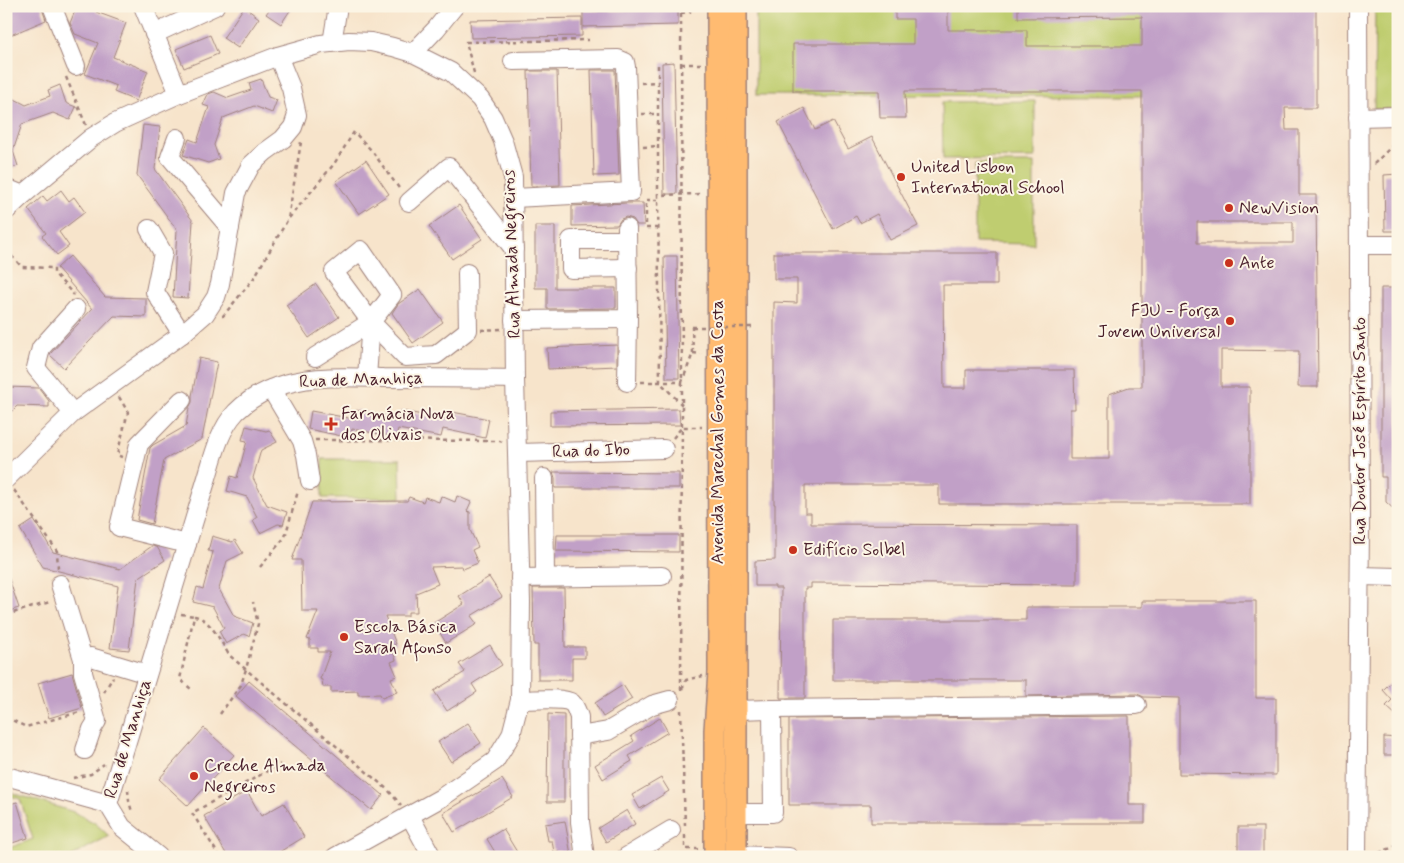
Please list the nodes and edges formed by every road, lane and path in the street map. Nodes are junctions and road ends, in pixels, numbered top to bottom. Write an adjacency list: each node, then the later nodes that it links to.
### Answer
1 (52, 6): 18 (street)
2 (143, 6): 12 (street)
3 (215, 6): 12 (street)
4 (338, 6): 13 (street)
5 (455, 6): 14 (street)
6 (681, 6): 11 (path)
7 (690, 6): 11 (path)
8 (718, 6): 67 (main road, Avenida Marechal Gomes da Costa)
9 (736, 6): 98 (main road, Avenida Marechal Gomes da Costa)
10 (1358, 6): 22 (street, Rua Doutor José Espírito Santo)
11 (681, 13): 30 (path)
12 (154, 34): 19 (street)
13 (332, 43): 14 (street, Rua Almada Negreiros); 15 (street, Rua Almada Negreiros)
14 (413, 54): 31 (street, Rua Almada Negreiros)
15 (278, 56): 19 (street, Rua Almada Negreiros); 20 (street)
16 (513, 61): 31 (street)
17 (658, 65): 29 (path)
18 (76, 66)
19 (179, 94): 28 (street, Rua Almada Negreiros)
20 (297, 115): 35 (path); 37 (street)
21 (1398, 116): 22 (street)
22 (1358, 117): 25 (street, Rua Doutor José Espírito Santo)
23 (177, 138): 37 (street)
24 (1398, 140): 25 (path)
25 (1359, 180): 39 (street, Rua Doutor José Espírito Santo)
26 (6, 188): 28 (street)
27 (709, 194): 30 (path)
28 (23, 195): 34 (street, Rua Almada Negreiros)
29 (658, 195): 30 (path); 32 (path)
30 (682, 195): 60 (path)
31 (514, 198): 41 (street, Rua Almada Negreiros)
32 (658, 200): 38 (path); 38 (path)
33 (409, 202): 35 (path); 41 (street)
34 (6, 211)
35 (288, 219): 46 (path)
36 (149, 228): 52 (street)
37 (230, 228): 46 (street)
38 (659, 228): 59 (path)
39 (1360, 245): 40 (street); 78 (street, Rua Doutor José Espírito Santo)
40 (1398, 245)
41 (514, 248): 49 (street, Rua Almada Negreiros)
42 (6, 250): 45 (path)
43 (628, 268): 43 (street); 47 (street)
44 (467, 273): 51 (street)
45 (76, 310): 65 (street)
46 (206, 314): 52 (street)
47 (628, 319): 49 (street); 58 (street)
48 (371, 322): 51 (street); 55 (street); 56 (street)
49 (514, 324): 51 (path); 57 (street, Rua Almada Negreiros)
50 (753, 327): 53 (path, bridge)
51 (468, 330)
52 (182, 334): 61 (street)
53 (693, 353): 54 (path); 60 (path)
54 (701, 354)
55 (315, 358)
56 (367, 377): 57 (street, Rua de Manhiça); 62 (street, Rua de Manhiça)
57 (515, 379): 70 (street, Rua Almada Negreiros)
58 (627, 382): 59 (path)
59 (660, 382): 60 (path); 64 (path)
60 (682, 382): 64 (path)
61 (112, 386): 65 (street); 71 (path)
62 (272, 389): 68 (street); 75 (street, Rua de Manhiça)
63 (182, 400): 71 (street)
64 (682, 404): 66 (path)
65 (73, 414): 73 (street)
66 (682, 427): 67 (path); 69 (path); 91 (path)
67 (718, 427): 114 (main road, Avenida Marechal Gomes da Costa)
68 (302, 441): 70 (path); 74 (street)
69 (664, 449): 70 (street, Rua do Ibo)
70 (518, 453): 81 (street, Rua Almada Negreiros)
71 (134, 462): 75 (street)
72 (544, 478): 79 (street)
73 (6, 479): 82 (path)
74 (305, 482): 76 (path)
75 (187, 544): 90 (street, Rua de Manhiça)
76 (260, 567)
77 (662, 576): 79 (street)
78 (1360, 576): 80 (street); 123 (street, Rua Doutor José Espírito Santo)
79 (544, 577): 81 (street)
80 (1398, 577)
81 (520, 578): 93 (street, Rua Almada Negreiros)
82 (62, 591): 85 (path); 87 (street, Rua de Manhiça)
83 (253, 602): 89 (path)
84 (178, 614): 86 (path)
85 (6, 615)
86 (194, 616): 89 (path); 92 (path)
87 (83, 659): 88 (street, Rua de Manhiça); 96 (street, Rua de Manhiça)
88 (120, 666): 90 (street, Rua de Manhiça); 96 (path)
89 (246, 669): 99 (path); 108 (path)
90 (147, 674): 106 (street, Rua de Manhiça)
91 (709, 674)
92 (193, 691)
93 (520, 700): 101 (street); 108 (street, Rua Almada Negreiros)
94 (676, 705): 101 (street); 114 (path)
95 (1137, 705): 97 (street)
96 (94, 708): 100 (path); 102 (street, Rua de Manhiça)
97 (772, 709): 98 (street); 107 (street)
98 (736, 710): 107 (main road, Avenida Marechal Gomes da Costa)
99 (220, 714)
100 (6, 717)
101 (579, 736): 120 (street)
102 (85, 750)
103 (280, 764): 115 (path)
104 (6, 776): 106 (street)
105 (128, 784): 109 (path)
106 (108, 804): 113 (street)
107 (736, 813): 114 (main road, Avenida Marechal Gomes da Costa)
108 (410, 816): 118 (street, Rua Almada Negreiros); 119 (street)
109 (135, 818)
110 (671, 830): 121 (street)
111 (1398, 845): 112 (path)
112 (1379, 853)
113 (165, 854): 116 (path)
114 (722, 854): 122 (street)
115 (219, 855): 117 (path)
116 (178, 857)
117 (215, 857)
118 (335, 857)
119 (432, 857)
120 (585, 857)
121 (626, 857)
122 (789, 857)
123 (1358, 857)

